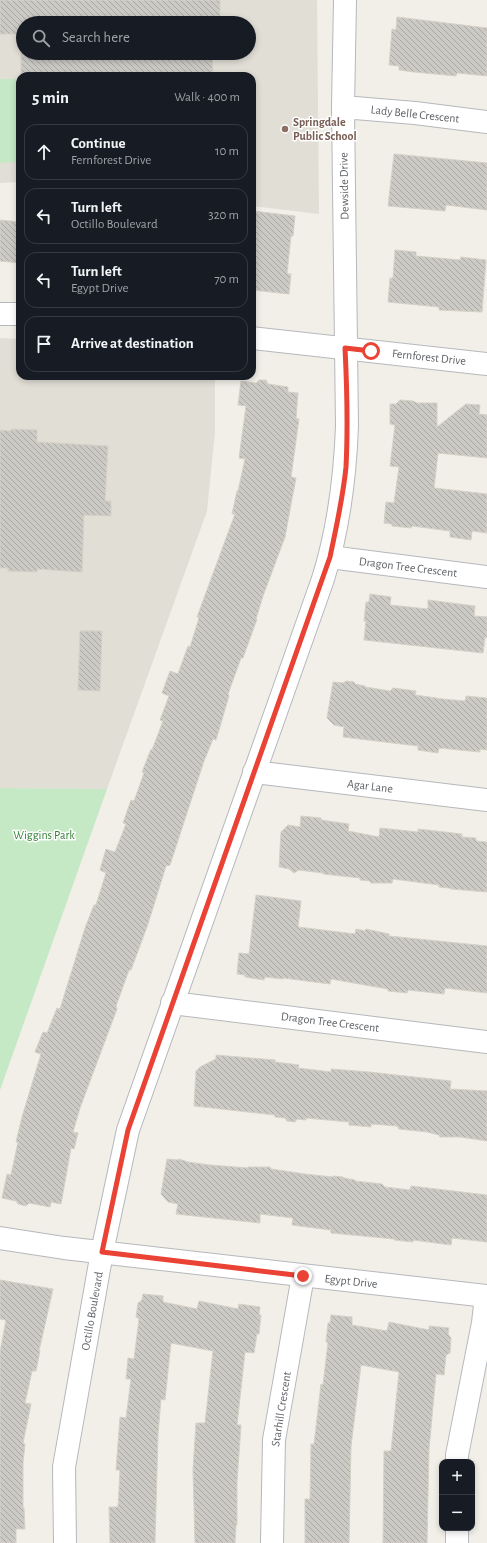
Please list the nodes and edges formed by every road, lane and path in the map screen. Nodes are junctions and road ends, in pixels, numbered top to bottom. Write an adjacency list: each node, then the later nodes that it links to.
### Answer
1 (345, 0): 2 (street, Dewside Drive)
2 (343, 107): 3 (street, Lady Belle Crescent); 7 (street, Dewside Drive)
3 (487, 122)
4 (0, 314): 5 (street)
5 (16, 314)
6 (256, 338): 7 (street, Fernforest Drive)
7 (345, 348): 8 (street, Fernforest Drive); 9 (street, Octillo Boulevard)
8 (487, 364)
9 (330, 557): 10 (street, Dragon Tree Crescent); 11 (street, Octillo Boulevard)
10 (487, 577)
11 (254, 772): 12 (street, Agar Lane); 13 (street, Octillo Boulevard)
12 (487, 800)
13 (172, 1004): 14 (street, Dragon Tree Crescent); 16 (street, Octillo Boulevard)
14 (487, 1042)
15 (0, 1238): 16 (street, Egypt Drive)
16 (102, 1252): 17 (street, Egypt Drive); 21 (street, Octillo Boulevard)
17 (303, 1276): 18 (street, Egypt Drive); 22 (street, Starhill Crescent)
18 (486, 1296): 19 (street)
19 (457, 1459)
20 (457, 1531): 23 (street)
21 (65, 1543)
22 (272, 1543)
23 (457, 1543)

